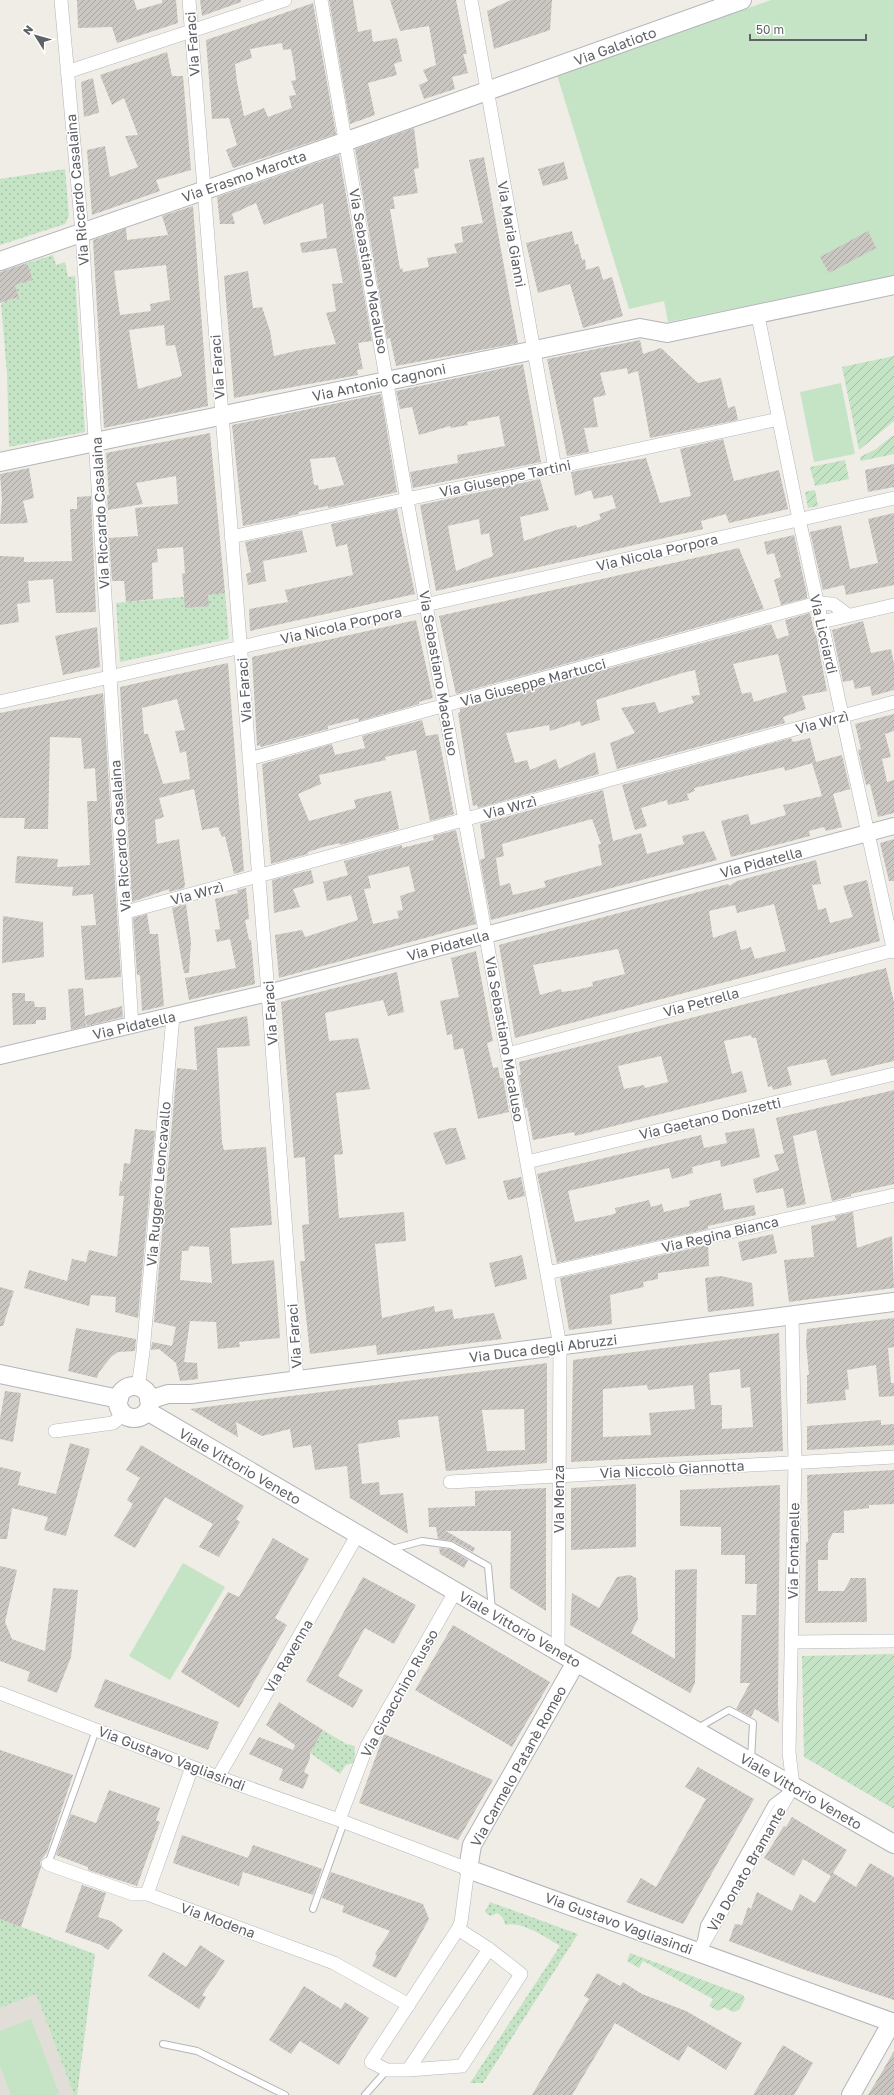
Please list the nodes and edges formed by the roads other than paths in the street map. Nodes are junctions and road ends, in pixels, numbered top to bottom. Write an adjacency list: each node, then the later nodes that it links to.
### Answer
1 (61, 0): 8 (street, Via Riccardo Casalaina)
2 (189, 0): 7 (street, Via Faraci)
3 (285, 0): 7 (street)
4 (321, 0): 10 (street, Via Sebastiano Macaluso)
5 (471, 0): 9 (street, Via Maria Gianni)
6 (742, 0): 9 (main road, Via Galatioto)
7 (191, 32): 8 (street); 11 (street, Via Faraci)
8 (67, 72): 12 (street, Via Riccardo Casalaina)
9 (487, 91): 10 (main road, Via Erasmo Marotta); 16 (street, Via Maria Gianni)
10 (347, 141): 11 (main road, Via Erasmo Marotta); 17 (street, Via Sebastiano Macaluso)
11 (204, 189): 12 (main road, Via Erasmo Marotta); 18 (street, Via Faraci)
12 (82, 232): 13 (main road, Via Erasmo Marotta); 20 (street, Via Riccardo Casalaina)
13 (0, 261)
14 (894, 285): 15 (main road, Via Antonio Cagnoni)
15 (758, 316): 16 (main road, Via Antonio Cagnoni); 19 (street, Via Licciardi)
16 (532, 350): 17 (main road, Via Antonio Cagnoni); 22 (street, Via Maria Gianni)
17 (387, 381): 18 (main road, Via Antonio Cagnoni); 24 (street, Via Sebastiano Macaluso)
18 (221, 415): 20 (main road, Via Antonio Cagnoni); 26 (street, Via Faraci)
19 (779, 419): 22 (street, Via Giuseppe Tartini); 25 (street, Via Licciardi)
20 (96, 442): 21 (main road, Via Antonio Cagnoni); 33 (street, Via Riccardo Casalaina)
21 (0, 462)
22 (555, 468): 24 (street, Via Giuseppe Tartini)
23 (894, 498): 25 (street, Via Nicola Porpora)
24 (407, 500): 26 (street, Via Giuseppe Tartini); 28 (street, Via Sebastiano Macaluso)
25 (799, 519): 27 (street, Via Licciardi); 28 (street, Via Nicola Porpora)
26 (231, 537): 32 (street, Via Faraci)
27 (817, 603): 30 (street); 31 (street, Via Licciardi); 36 (street, Via Giuseppe Martucci)
28 (426, 605): 32 (street, Via Nicola Porpora); 36 (street, Via Sebastiano Macaluso)
29 (894, 605): 30 (street)
30 (848, 615): 31 (street)
31 (821, 622): 37 (street, Via Licciardi)
32 (241, 648): 33 (street, Via Nicola Porpora); 38 (street, Via Faraci)
33 (110, 678): 34 (street, Via Nicola Porpora); 43 (street, Via Riccardo Casalaina)
34 (0, 702)
35 (894, 702): 37 (street, Via Wrzì)
36 (445, 706): 38 (street, Via Giuseppe Martucci); 39 (street, Via Sebastiano Macaluso)
37 (843, 716): 39 (street, Via Wrzì); 41 (street, Via Licciardi)
38 (249, 759): 42 (street, Via Faraci)
39 (465, 820): 42 (street, Via Wrzì); 44 (street, Via Sebastiano Macaluso)
40 (894, 826): 41 (street, Via Pidatella)
41 (868, 833): 44 (street, Via Pidatella); 45 (street, Via Licciardi)
42 (258, 876): 43 (street, Via Wrzì); 46 (street, Via Faraci)
43 (126, 912): 48 (street, Via Riccardo Casalaina)
44 (486, 935): 46 (street, Via Pidatella); 49 (street, Via Sebastiano Macaluso)
45 (894, 951): 49 (street, Via Petrella)
46 (268, 993): 47 (street, Via Pidatella); 59 (street, Via Faraci)
47 (173, 1016): 48 (street, Via Pidatella); 60 (street, Via Ruggero Leoncavallo)
48 (132, 1026): 50 (street, Via Pidatella)
49 (508, 1054): 52 (street, Via Sebastiano Macaluso)
50 (0, 1056)
51 (894, 1074): 52 (street, Via Gaetano Donizetti)
52 (527, 1162): 54 (street, Via Sebastiano Macaluso)
53 (894, 1195): 54 (street, Via Regina Bianca)
54 (547, 1274): 57 (street, Via Sebastiano Macaluso)
55 (894, 1302): 56 (main road, Via Duca degli Abruzzi)
56 (792, 1315): 57 (main road, Via Duca degli Abruzzi); 64 (street, Via Fontanelle)
57 (560, 1346): 59 (main road, Via Duca degli Abruzzi); 65 (street, Via Menza)
58 (0, 1374): 61 (main road)
59 (297, 1380): 60 (main road, Via Duca degli Abruzzi)
60 (145, 1399): 61 (main road); 61 (main road); 67 (main road, Viale Vittorio Veneto)
61 (121, 1407): 62 (street)
62 (55, 1431)
63 (894, 1457): 64 (street, Via Niccolò Giannotta)
64 (795, 1463): 65 (street, Via Niccolò Giannotta); 72 (street, Via Fontanelle)
65 (558, 1475): 66 (street, Via Niccolò Giannotta); 73 (street, Via Menza)
66 (450, 1482)
67 (358, 1534): 68 (main road, Viale Vittorio Veneto); 80 (street, Via Ravenna)
68 (386, 1551): 69 (main road, Viale Vittorio Veneto); 70 (lane)
69 (455, 1592): 70 (main road, Viale Vittorio Veneto); 82 (street, Via Gioacchino Russo)
70 (493, 1614): 73 (main road, Viale Vittorio Veneto)
71 (894, 1641): 72 (street)
72 (791, 1642): 81 (street, Via Fontanelle)
73 (558, 1652): 74 (main road, Viale Vittorio Veneto)
74 (576, 1662): 77 (main road, Viale Vittorio Veneto); 85 (main road, Via Carmelo Patanè Romeo)
75 (0, 1693): 76 (street, Via Gustavo Vagliasindi)
76 (96, 1730): 79 (street, Via Gustavo Vagliasindi); 84 (lane)
77 (695, 1730): 78 (main road, Viale Vittorio Veneto); 78 (lane)
78 (751, 1762): 81 (main road, Viale Vittorio Veneto)
79 (192, 1767): 80 (street, Via Gustavo Vagliasindi); 86 (street)
80 (218, 1777): 82 (street, Via Gustavo Vagliasindi)
81 (793, 1786): 83 (main road, Viale Vittorio Veneto); 90 (street, Via Donato Bramante)
82 (342, 1821): 85 (street, Via Gustavo Vagliasindi); 87 (lane)
83 (894, 1844)
84 (48, 1864): 86 (street, Via Modena)
85 (468, 1869): 88 (street, Via Carmelo Patanè Romeo); 90 (main road, Via Gustavo Vagliasindi)
86 (147, 1894): 91 (street, Via Modena)
87 (313, 1910)
88 (458, 1929): 89 (street); 91 (street, Via Carmelo Patanè Romeo)
89 (489, 1948): 95 (street); 95 (street)
90 (699, 1951): 92 (main road, Via Gustavo Vagliasindi)
91 (409, 2005): 94 (street, Via Carmelo Patanè Romeo)
92 (893, 2023): 98 (main road)
93 (163, 2044): 96 (lane)
94 (387, 2070): 95 (street); 97 (lane)
95 (408, 2070)
96 (285, 2095)
97 (365, 2095)
98 (851, 2095)

